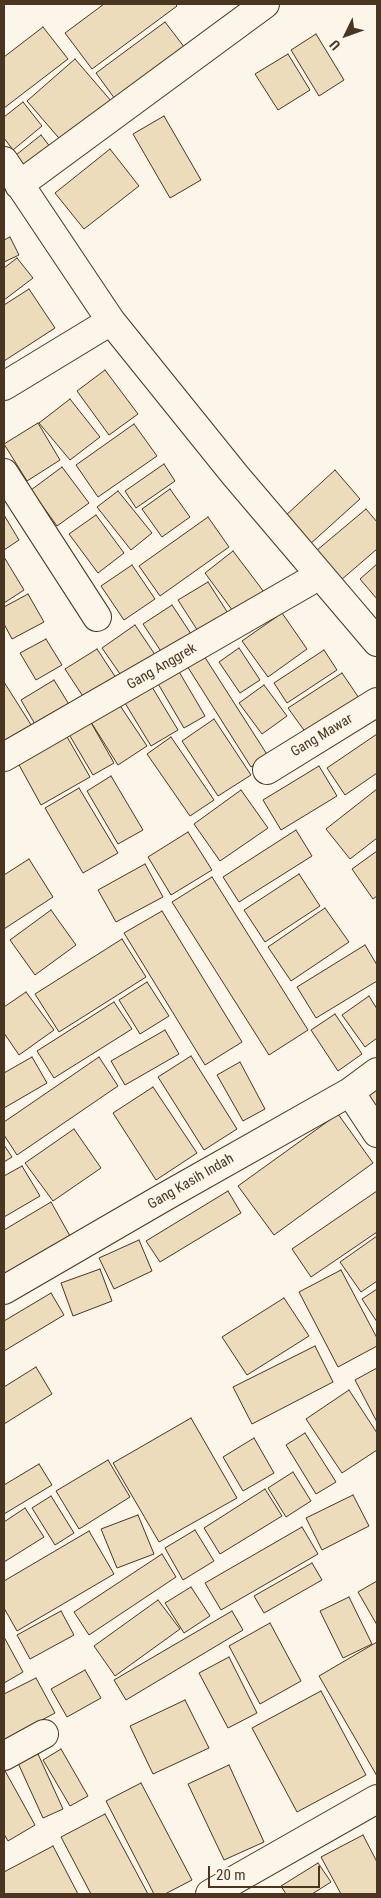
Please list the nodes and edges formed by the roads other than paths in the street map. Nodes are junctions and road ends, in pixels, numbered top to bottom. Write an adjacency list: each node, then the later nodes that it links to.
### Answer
1 (265, 4): 3 (street)
2 (4, 161): 3 (street)
3 (19, 186): 4 (street)
4 (111, 321): 5 (street); 7 (street)
5 (4, 386)
6 (4, 473): 8 (street)
7 (320, 575): 9 (street); 11 (street, Gang Anggrek)
8 (97, 617)
9 (377, 642)
10 (377, 702): 12 (street, Gang Mawar)
11 (4, 757)
12 (267, 770)
13 (377, 1072): 14 (street, Gang Kasih Indah)
14 (350, 1092): 15 (street); 16 (street, Gang Kasih Indah)
15 (377, 1133)
16 (4, 1290)
17 (44, 1734): 18 (street)
18 (4, 1756)
19 (377, 1799): 20 (street)
20 (210, 1894)

